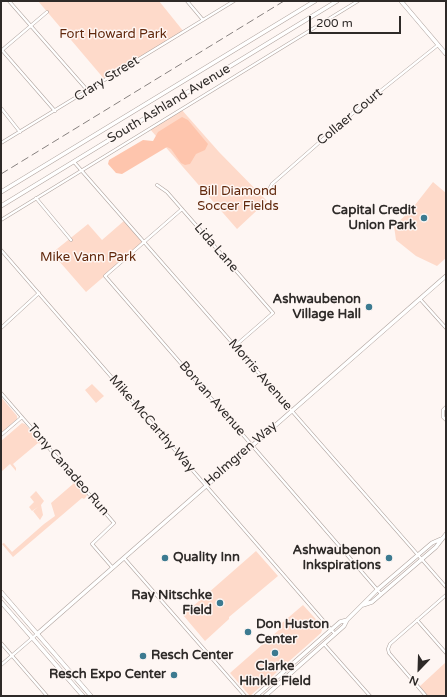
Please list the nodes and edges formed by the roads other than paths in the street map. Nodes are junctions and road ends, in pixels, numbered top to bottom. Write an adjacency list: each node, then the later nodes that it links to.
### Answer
1 (10, 1): 10 (street)
2 (187, 1): 9 (street)
3 (234, 1): 9 (street, Crary Street)
4 (315, 1): 21 (street, South Ashland Avenue)
5 (335, 1): 19 (street, South Ashland Avenue)
6 (358, 1): 20 (street)
7 (401, 1): 11 (street)
8 (47, 12): 10 (street)
9 (203, 20): 14 (street, Crary Street)
10 (30, 25): 12 (street); 14 (street)
11 (438, 45): 13 (street); 24 (street, Collaer Court)
12 (1, 50): 16 (street)
13 (446, 54)
14 (88, 90): 16 (street, Crary Street)
15 (1, 108): 17 (street)
16 (55, 111): 17 (street, Crary Street)
17 (20, 132): 18 (street, Crary Street)
18 (1, 144)
19 (74, 162): 20 (street, Morris Avenue); 27 (street, South Ashland Avenue)
20 (81, 170): 26 (street); 31 (street, Morris Avenue)
21 (15, 183): 23 (street, South Ashland Avenue); 25 (street)
22 (156, 186): 28 (street, Lida Lane)
23 (1, 192)
24 (267, 193)
25 (1, 196)
26 (36, 198): 29 (street); 30 (street)
27 (1, 206)
28 (182, 209): 31 (street); 38 (street, Lida Lane)
29 (1, 220)
30 (71, 240)
31 (144, 242): 38 (street, Morris Avenue); 45 (street, Borvan Avenue)
32 (1, 250): 34 (street, Mike McCarthy Way)
33 (446, 276): 35 (street, Holmgren Way)
34 (39, 293): 36 (street); 46 (street, Mike McCarthy Way)
35 (420, 298): 37 (street); 41 (street, Holmgren Way)
36 (1, 328)
37 (446, 328)
38 (235, 346): 41 (street, Morris Avenue)
39 (1, 393): 42 (street, Tony Canadeo Run)
40 (446, 407): 43 (street)
41 (292, 411): 45 (street, Holmgren Way); 49 (street, Morris Avenue)
42 (22, 417): 44 (street); 52 (street, Tony Canadeo Run)
43 (446, 420)
44 (1, 435)
45 (252, 445): 46 (street, Holmgren Way); 54 (street, Borvan Avenue)
46 (206, 485): 50 (street, Holmgren Way); 62 (street, Mike McCarthy Way)
47 (446, 534): 48 (street)
48 (441, 539): 49 (street); 51 (street)
49 (418, 555): 51 (street, Morris Avenue); 54 (street)
50 (123, 558): 52 (street, Holmgren Way); 74 (street)
51 (422, 559): 53 (street, Morris Avenue); 56 (street)
52 (112, 568): 63 (street, Holmgren Way)
53 (446, 587)
54 (377, 590): 56 (street, Borvan Avenue); 59 (street)
55 (1, 592): 63 (street)
56 (381, 594): 59 (street)
57 (446, 595): 61 (street)
58 (1, 602): 65 (street)
59 (363, 605): 60 (street)
60 (347, 620): 62 (street); 64 (street)
61 (417, 620): 68 (street); 78 (street)
62 (332, 630): 64 (street, Mike McCarthy Way); 75 (street)
63 (37, 634): 65 (street); 73 (street)
64 (335, 634): 67 (street)
65 (32, 638): 69 (street); 72 (street)
66 (1, 643): 69 (street)
67 (324, 644): 76 (street); 77 (street)
68 (446, 653)
69 (12, 655): 70 (street); 71 (street)
70 (1, 665)
71 (47, 696)
72 (83, 696)
73 (91, 696)
74 (244, 696)
75 (256, 696)
76 (265, 696)
77 (370, 696)
78 (426, 696)

